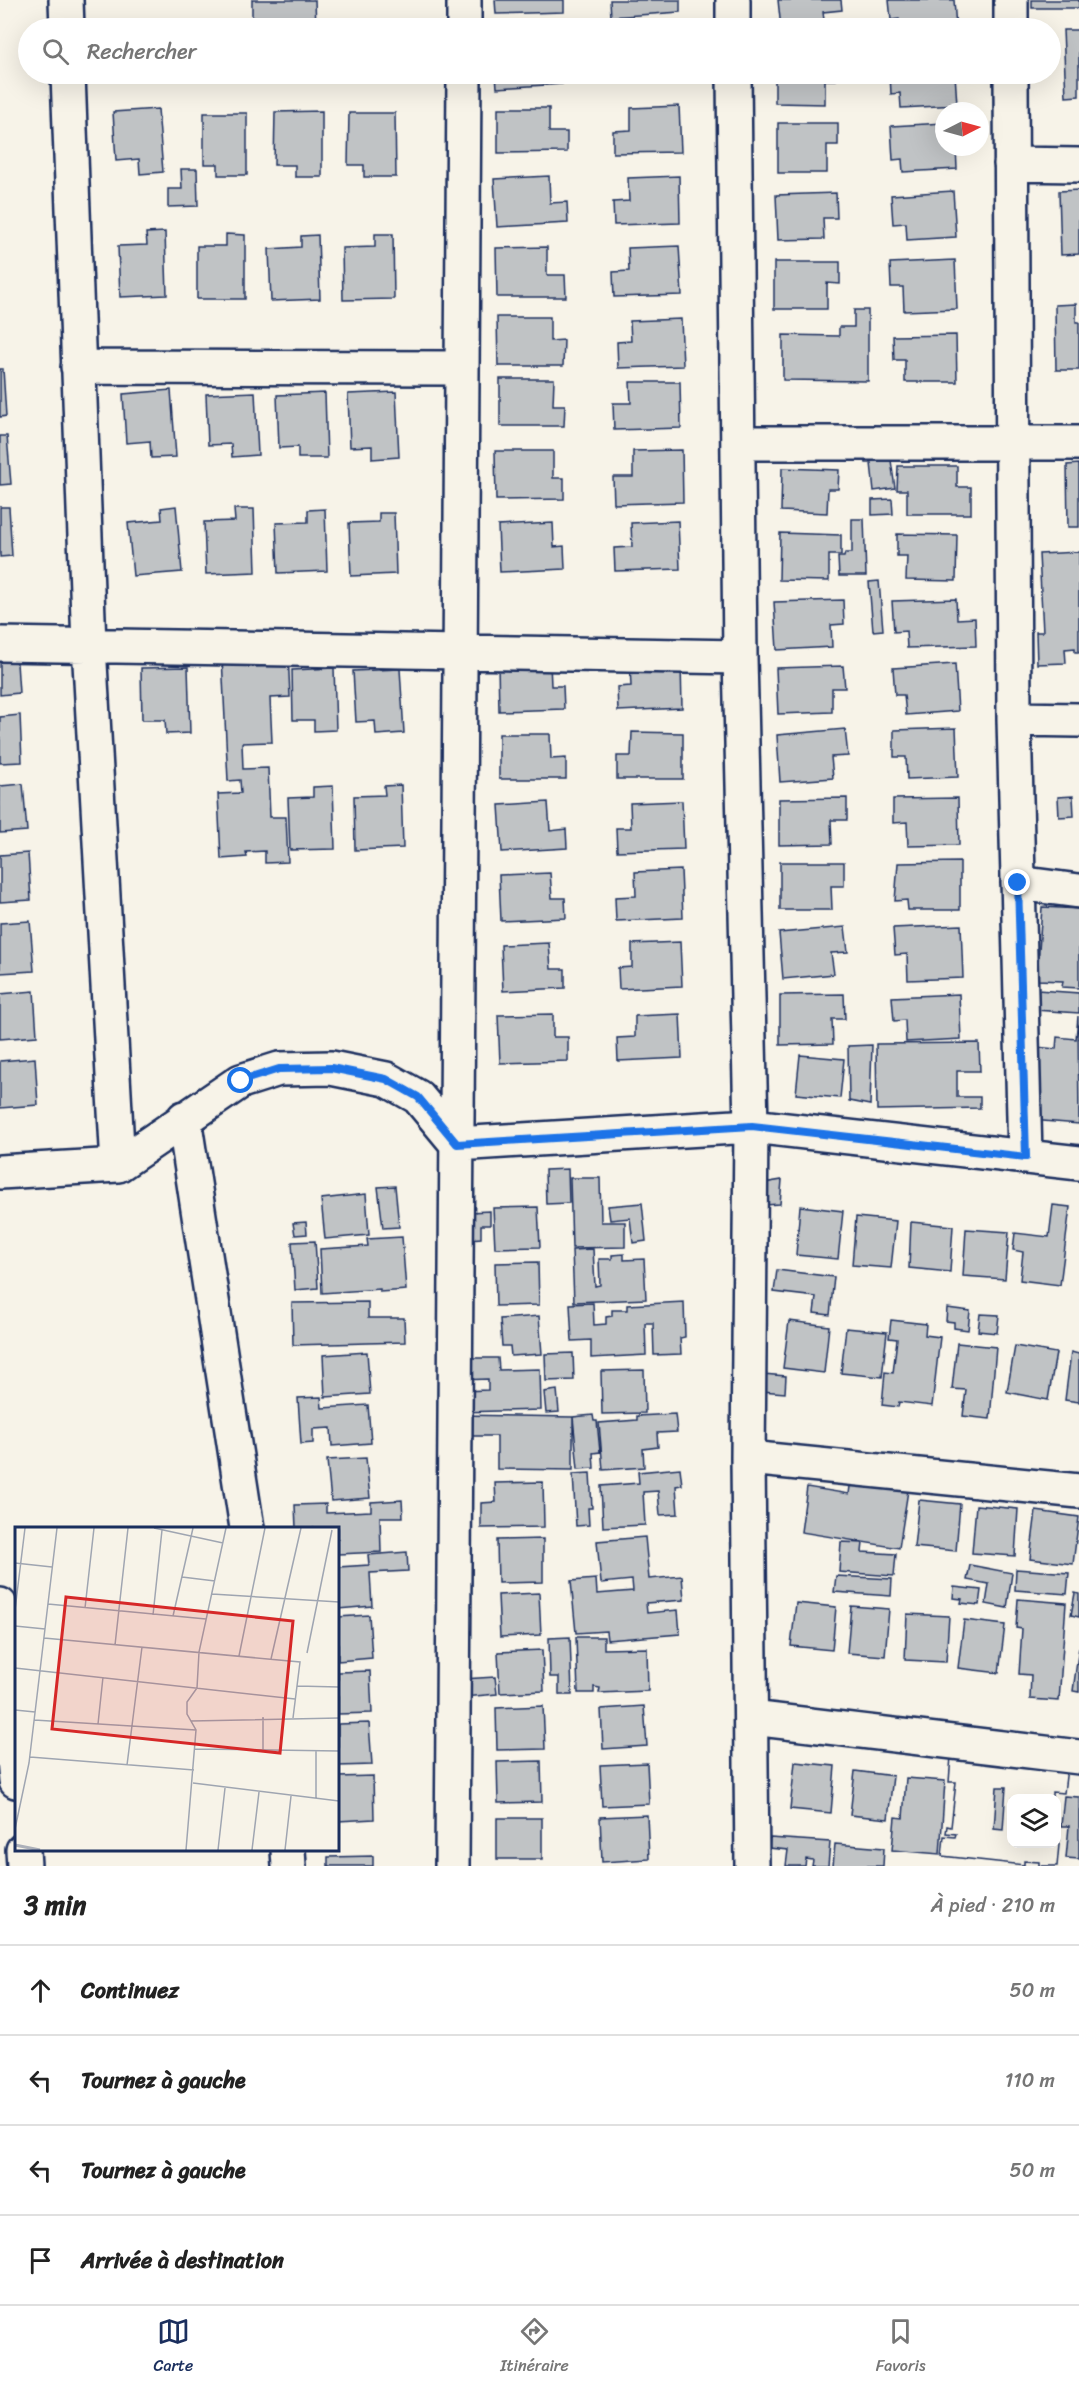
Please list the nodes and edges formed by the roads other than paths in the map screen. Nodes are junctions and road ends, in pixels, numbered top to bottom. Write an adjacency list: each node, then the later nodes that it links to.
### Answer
1 (66, 0): 5 (street)
2 (464, 0): 6 (street)
3 (733, 0): 7 (street)
4 (1011, 0): 8 (street)
5 (67, 18)
6 (464, 18)
7 (733, 18)
8 (1011, 18)
9 (68, 84): 15 (street)
10 (464, 84): 16 (street)
11 (734, 84): 17 (street)
12 (1011, 84): 13 (street)
13 (1011, 164): 14 (street); 18 (street)
14 (1079, 165)
15 (78, 367): 16 (street); 21 (street)
16 (462, 368): 22 (street)
17 (738, 443): 18 (street); 23 (street)
18 (1012, 443): 19 (street); 24 (street)
19 (1079, 443)
20 (0, 644): 21 (street)
21 (89, 645): 22 (street); 33 (street)
22 (461, 652): 23 (street); 30 (street)
23 (740, 657): 29 (street)
24 (1014, 720): 25 (street); 26 (street)
25 (1079, 720)
26 (1018, 883): 27 (street); 31 (street)
27 (1079, 891)
28 (184, 1118): 30 (street); 33 (street); 37 (street)
29 (752, 1126): 30 (street); 31 (street); 35 (street)
30 (457, 1144): 47 (street)
31 (1026, 1157): 32 (street)
32 (1079, 1163)
33 (118, 1165): 34 (street)
34 (0, 1172)
35 (748, 1458): 36 (street); 39 (street)
36 (1079, 1491)
37 (247, 1527)
38 (0, 1605): 40 (street)
39 (751, 1718): 42 (street); 48 (street)
40 (14, 1724): 41 (street)
41 (15, 1753)
42 (1079, 1757)
43 (23, 1851): 45 (street)
44 (288, 1851): 46 (street)
45 (24, 1866)
46 (289, 1866)
47 (452, 1866)
48 (752, 1866)

